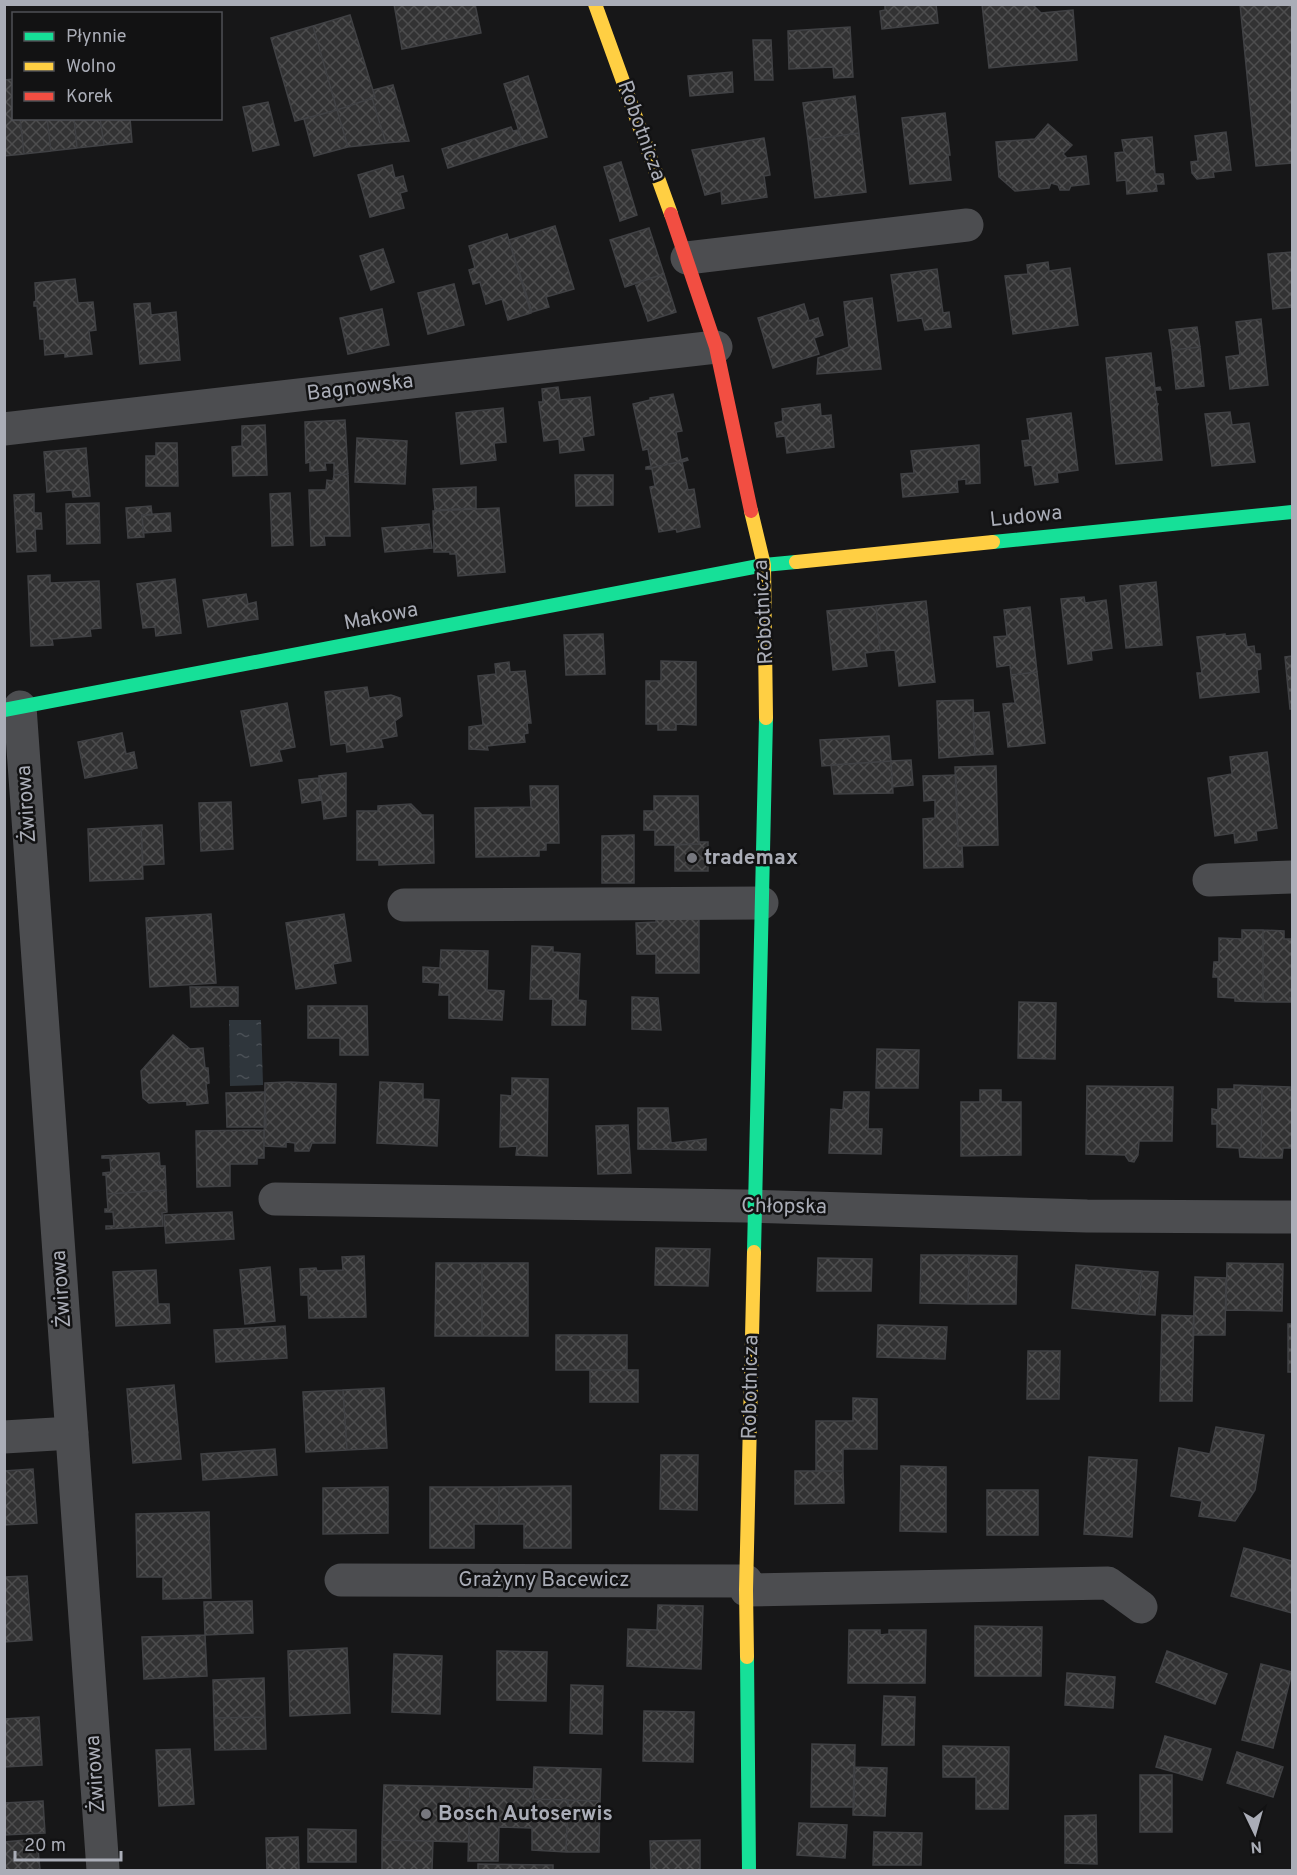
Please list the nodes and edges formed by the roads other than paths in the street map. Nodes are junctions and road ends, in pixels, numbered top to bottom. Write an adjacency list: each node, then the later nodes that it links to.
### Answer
1 (595, 4): 3 (street, Robotnicza)
2 (967, 225): 3 (street)
3 (687, 258): 4 (street, Robotnicza)
4 (716, 347): 5 (street, Bagnowska); 7 (street, Robotnicza)
5 (4, 429)
6 (1293, 512): 7 (street, Ludowa)
7 (765, 565): 8 (street, Makowa); 11 (street, Robotnicza)
8 (12, 708): 16 (street, Żwirowa)
9 (1293, 877): 10 (street)
10 (1209, 880)
11 (762, 903): 12 (street); 14 (street, Robotnicza)
12 (404, 905)
13 (275, 1199): 14 (street, Chłopska)
14 (755, 1206): 15 (street, Chłopska); 19 (street, Robotnicza)
15 (1293, 1216)
16 (72, 1433): 17 (street); 21 (street, Żwirowa)
17 (4, 1437)
18 (341, 1580): 19 (street, Grażyny Bacewicz)
19 (746, 1585): 20 (street, Grażyny Bacewicz); 22 (street, Robotnicza)
20 (1141, 1608)
21 (103, 1870)
22 (749, 1870)

